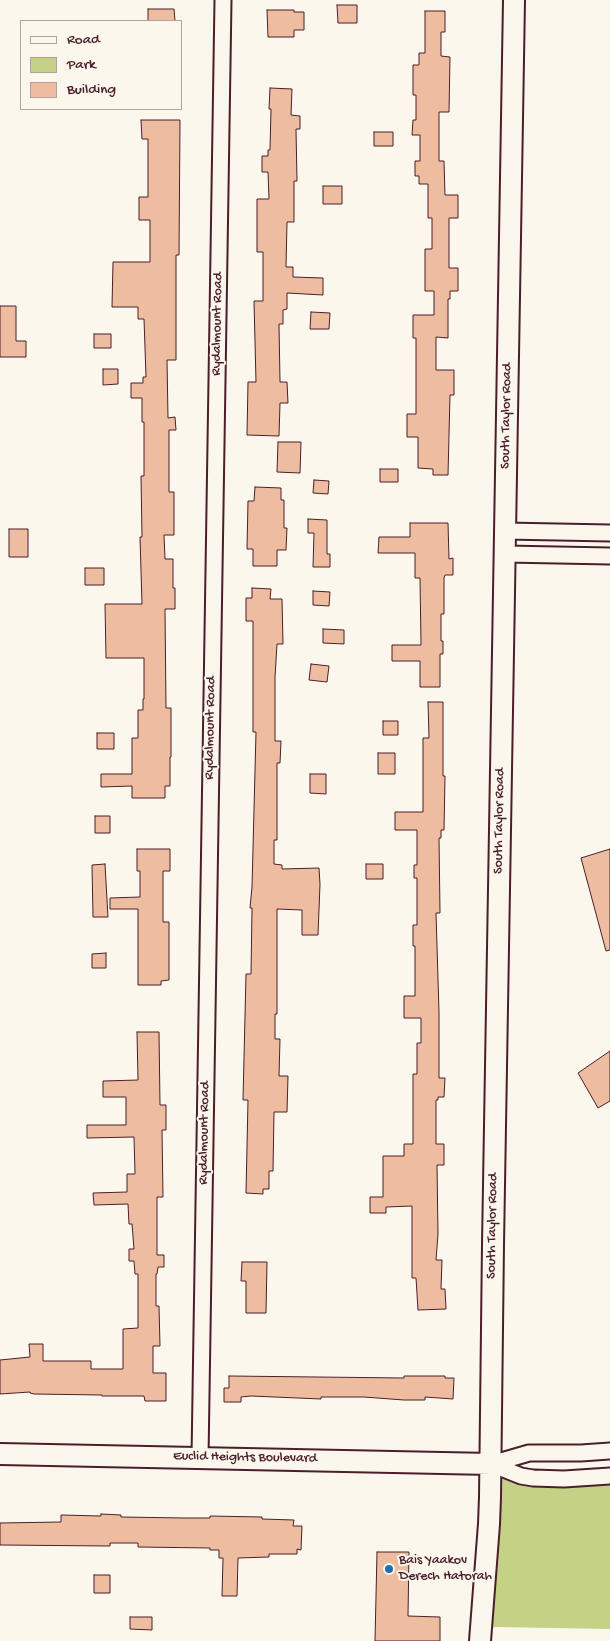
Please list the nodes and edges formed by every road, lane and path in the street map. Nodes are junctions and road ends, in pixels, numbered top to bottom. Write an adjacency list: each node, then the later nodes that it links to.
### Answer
1 (223, 0): 9 (street, Rydalmount Road)
2 (514, 0): 3 (main road, South Taylor Road)
3 (505, 531): 4 (street); 5 (main road, South Taylor Road)
4 (610, 533)
5 (505, 554): 6 (street); 10 (main road, South Taylor Road)
6 (610, 556)
7 (610, 1451): 10 (street)
8 (0, 1454): 9 (main road, Euclid Heights Boulevard)
9 (200, 1457): 10 (main road, Euclid Heights Boulevard)
10 (491, 1464): 11 (street); 12 (main road, South Taylor Road)
11 (610, 1476)
12 (480, 1641)

